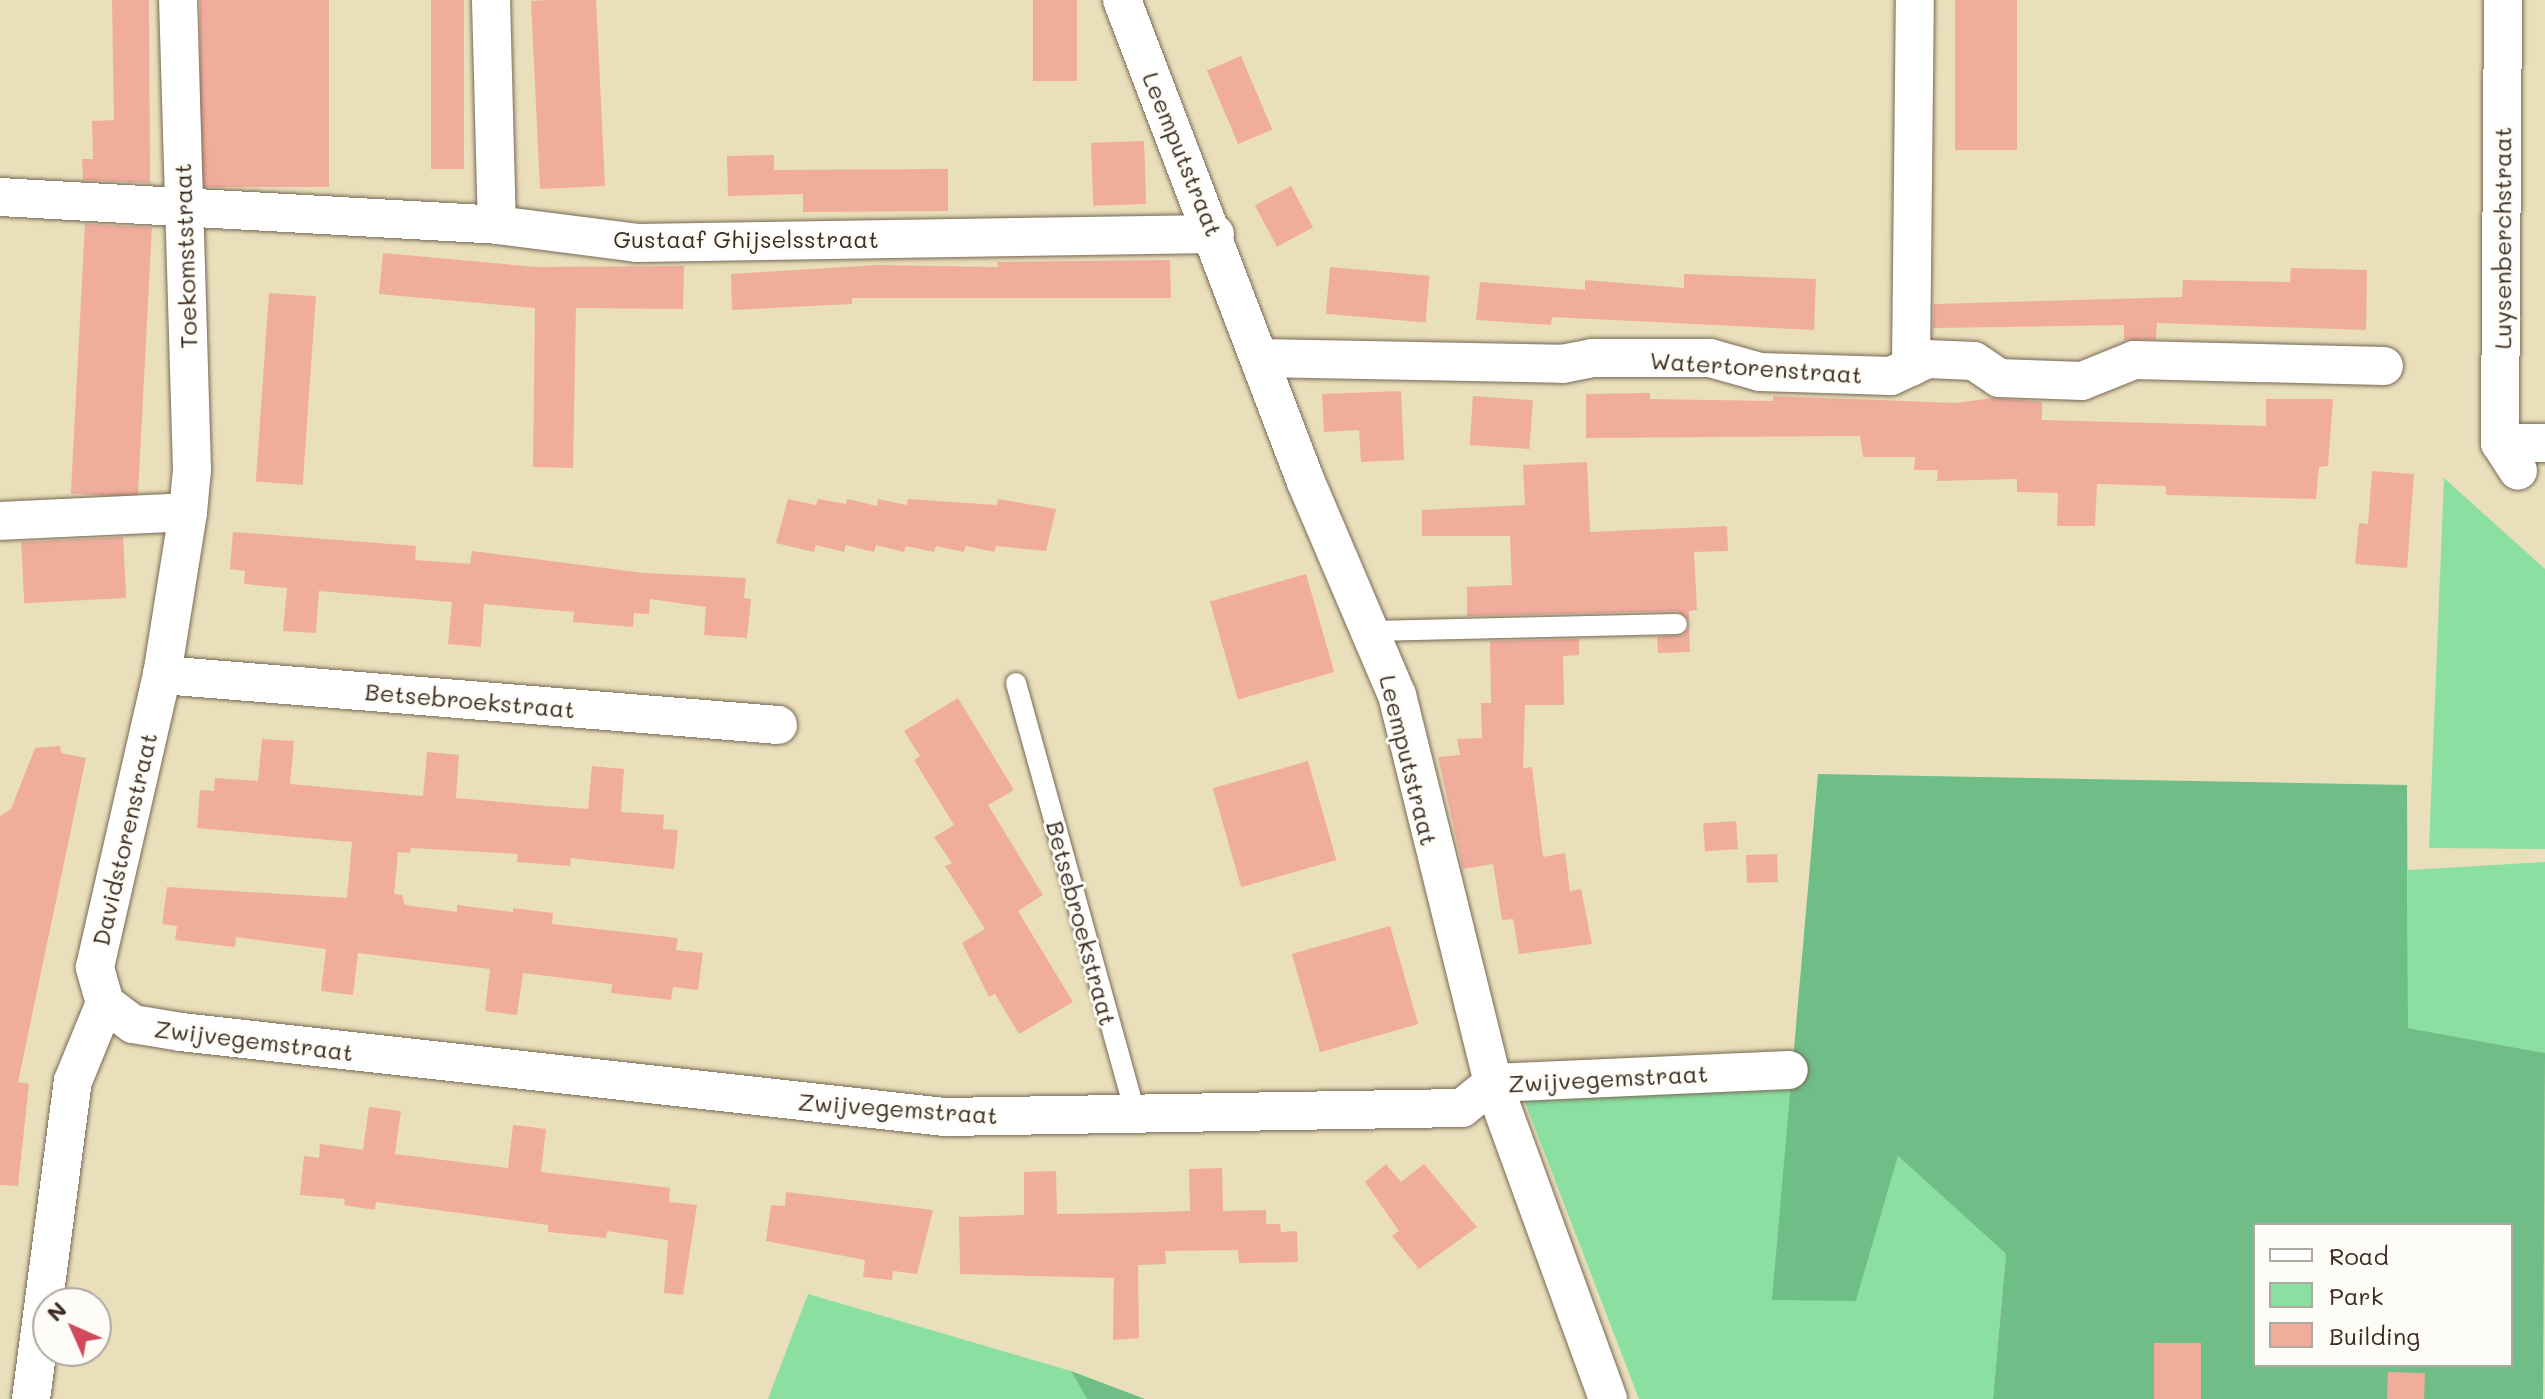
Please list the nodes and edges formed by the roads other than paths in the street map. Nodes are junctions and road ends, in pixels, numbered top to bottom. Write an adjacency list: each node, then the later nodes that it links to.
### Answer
1 (178, 0): 7 (street, Toekomststraat)
2 (491, 0): 8 (street)
3 (1122, 0): 9 (street, Leemputstraat)
4 (1915, 0): 12 (street)
5 (2503, 0): 13 (street, Luysenberchstraat)
6 (0, 197): 7 (street, Gustaaf Ghijselsstraat)
7 (182, 208): 8 (street, Gustaaf Ghijselsstraat); 14 (street, Toekomststraat)
8 (497, 225): 9 (street, Gustaaf Ghijselsstraat)
9 (1215, 234): 10 (street, Leemputstraat)
10 (1260, 358): 12 (street, Watertorenstraat); 17 (street, Leemputstraat)
11 (2384, 366): 12 (street, Watertorenstraat)
12 (1911, 367)
13 (2545, 443)
14 (188, 512): 15 (street); 18 (street, Davidstorenstraat)
15 (0, 521)
16 (1677, 624): 17 (lane)
17 (1371, 631): 23 (street, Leemputstraat)
18 (162, 675): 20 (street, Betsebroekstraat); 21 (street, Davidstorenstraat)
19 (1016, 683): 24 (lane, Betsebroekstraat)
20 (778, 725)
21 (105, 1003): 24 (street, Zwijvegemstraat); 25 (street)
22 (1789, 1070): 23 (street, Zwijvegemstraat)
23 (1493, 1083): 24 (street, Zwijvegemstraat); 26 (street, Leemputstraat)
24 (1136, 1117)
25 (31, 1399)
26 (1608, 1399)

